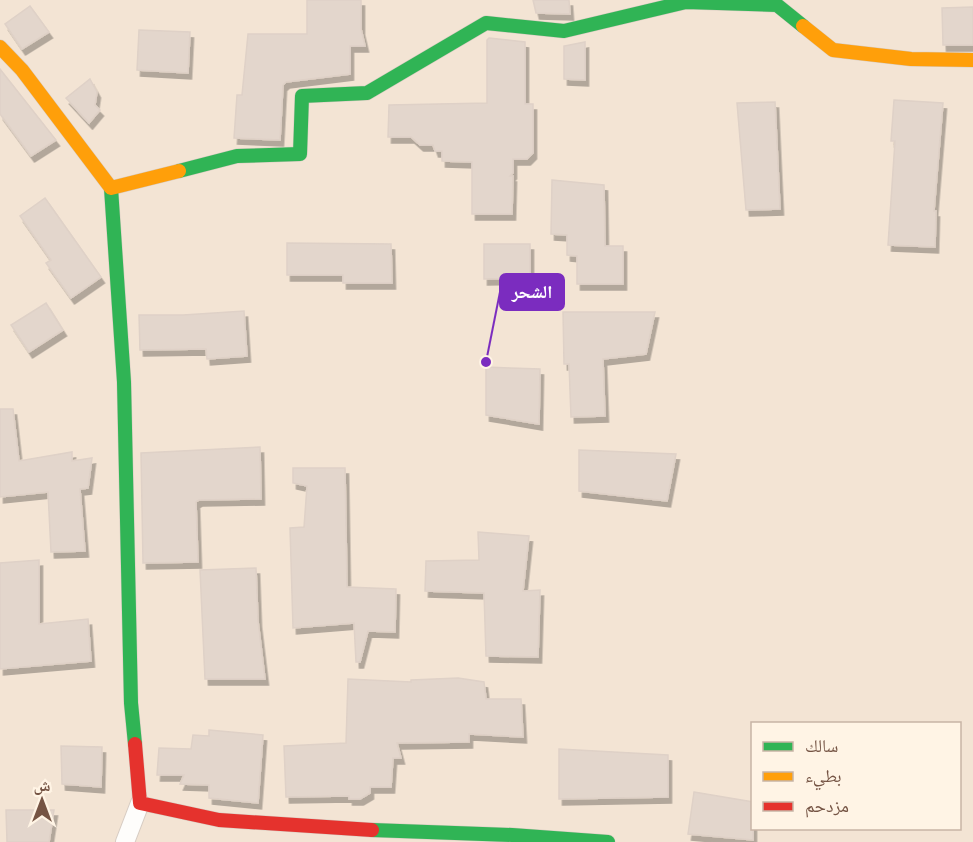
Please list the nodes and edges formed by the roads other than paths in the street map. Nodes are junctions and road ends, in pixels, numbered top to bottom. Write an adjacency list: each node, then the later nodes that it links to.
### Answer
1 (686, 1): 3 (street); 4 (street)
2 (3, 55): 4 (street)
3 (973, 60)
4 (111, 188): 5 (street)
5 (140, 803): 6 (street); 7 (street)
6 (125, 842)
7 (608, 842)

